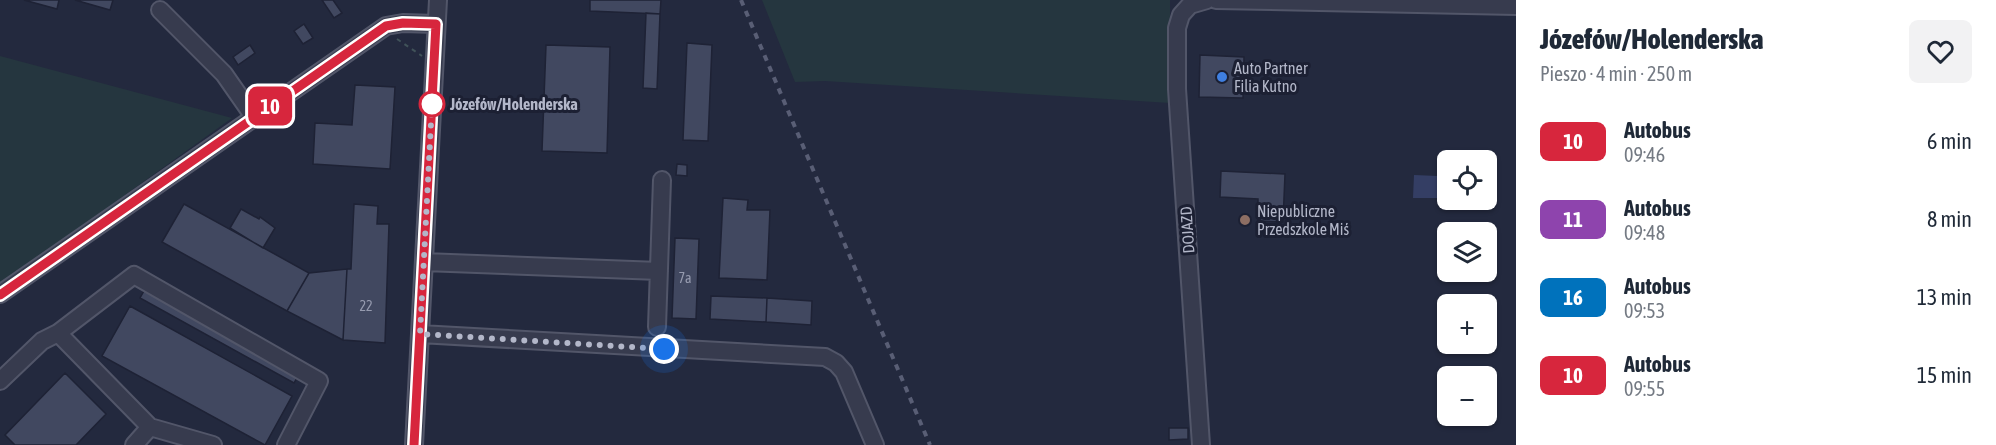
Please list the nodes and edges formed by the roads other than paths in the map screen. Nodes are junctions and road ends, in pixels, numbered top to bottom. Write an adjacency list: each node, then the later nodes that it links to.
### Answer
1 (438, 0): 6 (street)
2 (1207, 0): 22 (street, DOJAZD)
3 (1216, 0): 4 (street)
4 (1516, 6)
5 (160, 10): 7 (street)
6 (436, 24): 7 (street); 9 (street)
7 (254, 117): 11 (street)
8 (662, 180): 10 (street)
9 (424, 262): 10 (street); 14 (street)
10 (659, 271): 12 (street)
11 (0, 294)
12 (657, 327)
13 (58, 333): 15 (street); 16 (street); 19 (street)
14 (420, 334): 20 (street); 21 (street)
15 (0, 381)
16 (150, 427): 17 (street); 18 (street)
17 (134, 445)
18 (213, 445)
19 (286, 445)
20 (414, 445)
21 (875, 445)
22 (1201, 445)

